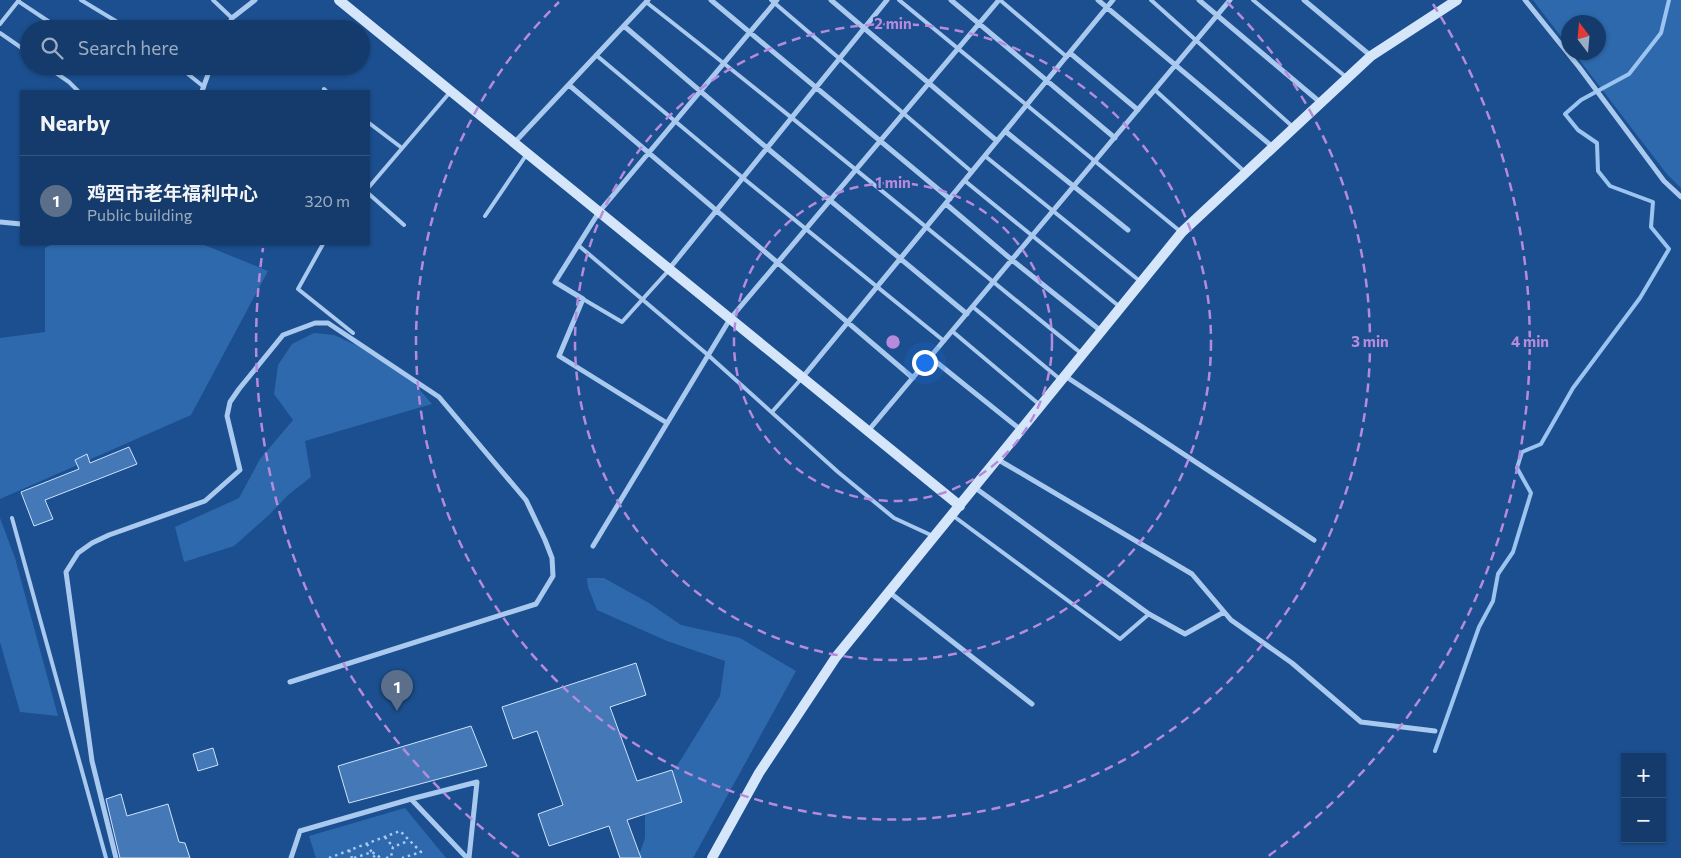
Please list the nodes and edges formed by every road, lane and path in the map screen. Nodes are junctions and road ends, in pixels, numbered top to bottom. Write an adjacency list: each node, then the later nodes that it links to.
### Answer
1 (19, 0): 26 (lane); 29 (lane)
2 (81, 0): 27 (lane)
3 (213, 0): 25 (lane)
4 (255, 0): 25 (street)
5 (339, 0): 28 (street)
6 (711, 0): 35 (street)
7 (831, 0): 33 (street)
8 (887, 0): 33 (street)
9 (899, 0): 38 (lane)
10 (951, 0): 30 (street)
11 (1000, 0): 30 (street); 40 (lane)
12 (1098, 0): 23 (street)
13 (1113, 0): 23 (street)
14 (1151, 0): 36 (lane)
15 (1199, 0): 24 (street)
16 (1230, 0): 24 (street)
17 (1254, 0): 48 (lane)
18 (1304, 0): 41 (street)
19 (1457, 0): 41 (street)
20 (1525, 0): 86 (street)
21 (647, 1): 32 (street); 43 (lane)
22 (774, 1): 35 (street); 42 (lane)
23 (1107, 8): 40 (street); 44 (street)
24 (1218, 15): 36 (street); 58 (street)
25 (232, 18)
26 (47, 20)
27 (114, 20)
28 (364, 20)
29 (0, 24)
30 (979, 24): 38 (street); 49 (street)
31 (370, 25): 56 (street)
32 (624, 26): 39 (street); 57 (street)
33 (864, 28): 42 (street); 50 (street)
34 (0, 33): 37 (lane)
35 (750, 33): 43 (street); 52 (street)
36 (1196, 41): 44 (street); 65 (lane)
37 (20, 47)
38 (958, 49): 50 (street); 59 (lane)
39 (596, 55): 51 (street); 63 (lane)
40 (1068, 55): 49 (street); 60 (street)
41 (1371, 56): 48 (street)
42 (839, 58): 52 (street); 61 (lane)
43 (724, 63): 57 (street); 62 (lane)
44 (1176, 65): 55 (street); 71 (street)
45 (58, 75): 54 (lane)
46 (188, 75): 53 (lane)
47 (208, 75): 53 (street)
48 (1347, 78): 58 (street)
49 (1047, 81): 59 (street); 67 (street)
50 (930, 82): 61 (street); 68 (street)
51 (569, 85): 70 (street); 74 (street)
52 (816, 88): 62 (street); 69 (street)
53 (203, 89)
54 (77, 90)
55 (1155, 90): 60 (street); 80 (lane)
56 (451, 91): 70 (street); 72 (lane)
57 (701, 92): 63 (street); 73 (street)
58 (1320, 103): 65 (street)
59 (1027, 105): 66 (street); 77 (lane)
60 (1138, 110): 67 (street)
61 (904, 113): 69 (street); 79 (lane)
62 (791, 118): 73 (street); 78 (lane)
63 (676, 121): 74 (street); 81 (lane)
64 (370, 124): 72 (lane)
65 (1293, 128): 71 (street)
66 (1006, 131): 68 (street); 84 (street)
67 (1115, 138): 77 (street)
68 (997, 141): 76 (street)
69 (880, 142): 78 (street); 88 (street)
70 (514, 143): 75 (street)
71 (1273, 147): 80 (street)
72 (402, 148): 83 (lane)
73 (767, 148): 81 (street); 87 (street)
74 (649, 153): 89 (street); 91 (street)
75 (527, 154): 91 (street); 92 (lane)
76 (985, 156): 79 (street); 90 (lane)
77 (1095, 161): 84 (street); 99 (lane)
78 (856, 169): 87 (street); 96 (lane)
79 (972, 172): 82 (street)
80 (1245, 172): 99 (street)
81 (743, 178): 89 (street); 97 (lane)
82 (964, 181): 88 (street); 100 (lane)
83 (370, 186)
84 (1073, 187): 90 (street); 98 (street)
85 (370, 195): 95 (lane)
86 (1681, 197)
87 (830, 200): 97 (street); 103 (street)
88 (948, 201): 96 (street); 104 (street)
89 (716, 210): 105 (street); 106 (street)
90 (1053, 211): 100 (street); 108 (lane)
91 (599, 212): 102 (street); 106 (street)
92 (485, 216)
93 (0, 222): 94 (street)
94 (20, 224)
95 (404, 225)
96 (926, 228): 103 (street); 107 (lane)
97 (806, 229): 105 (street); 109 (lane)
98 (1128, 230)
99 (1182, 232): 108 (street)
100 (1032, 236): 104 (street); 113 (lane)
101 (322, 245): 119 (lane)
102 (578, 245): 110 (street); 111 (lane)
103 (900, 259): 109 (street); 114 (street)
104 (1012, 260): 107 (street); 118 (street)
105 (778, 262): 115 (street); 116 (street)
106 (669, 269): 111 (lane); 115 (street)
107 (993, 282): 112 (street); 122 (lane)
108 (1142, 282): 113 (street)
109 (877, 287): 116 (street); 120 (lane)
110 (584, 299): 111 (lane); 129 (street)
111 (642, 299): 121 (lane)
112 (973, 307): 114 (street); 126 (lane)
113 (1120, 308): 118 (street)
114 (967, 314): 117 (street)
115 (730, 319): 121 (street); 124 (street)
116 (848, 323): 124 (street); 125 (street)
117 (952, 331): 120 (street); 127 (lane)
118 (1101, 332): 122 (street)
119 (354, 333)
120 (944, 341): 123 (street)
121 (708, 355): 128 (lane); 129 (street)
122 (1083, 355): 126 (street)
123 (930, 357): 125 (street); 130 (street)
124 (802, 378): 128 (lane); 131 (street)
125 (913, 378): 131 (street)
126 (1063, 378): 127 (street); 138 (street)
127 (1041, 406): 130 (street)
128 (772, 412): 137 (lane)
129 (667, 423): 139 (street)
130 (1022, 430): 132 (street)
131 (868, 432): 134 (street)
132 (998, 460): 133 (street); 141 (street)
133 (974, 487): 134 (street); 142 (street)
134 (960, 506): 135 (street)
135 (952, 515): 137 (street); 142 (lane)
136 (12, 518): 155 (lane)
137 (934, 537): 140 (street)
138 (1314, 540)
139 (592, 546)
140 (889, 592): 144 (street); 165 (street)
141 (1224, 612): 142 (street); 145 (street)
142 (1148, 614)
143 (290, 682): 156 (street)
144 (1032, 704)
145 (1435, 732)
146 (411, 799): 157 (street); 164 (street); 164 (street)
147 (385, 837): 148 (path); 149 (path); 150 (path)
148 (408, 840): 150 (path); 163 (path)
149 (367, 844): 151 (path); 152 (path)
150 (393, 847): 154 (path)
151 (349, 850): 153 (path); 159 (path)
152 (372, 852): 159 (path); 160 (path); 161 (path)
153 (337, 857): 158 (path)
154 (391, 857): 162 (path)
155 (106, 858)
156 (116, 858)
157 (290, 858)
158 (329, 858)
159 (353, 858)
160 (376, 858)
161 (380, 858)
162 (386, 858)
163 (402, 858)
164 (468, 858)
165 (712, 858)

